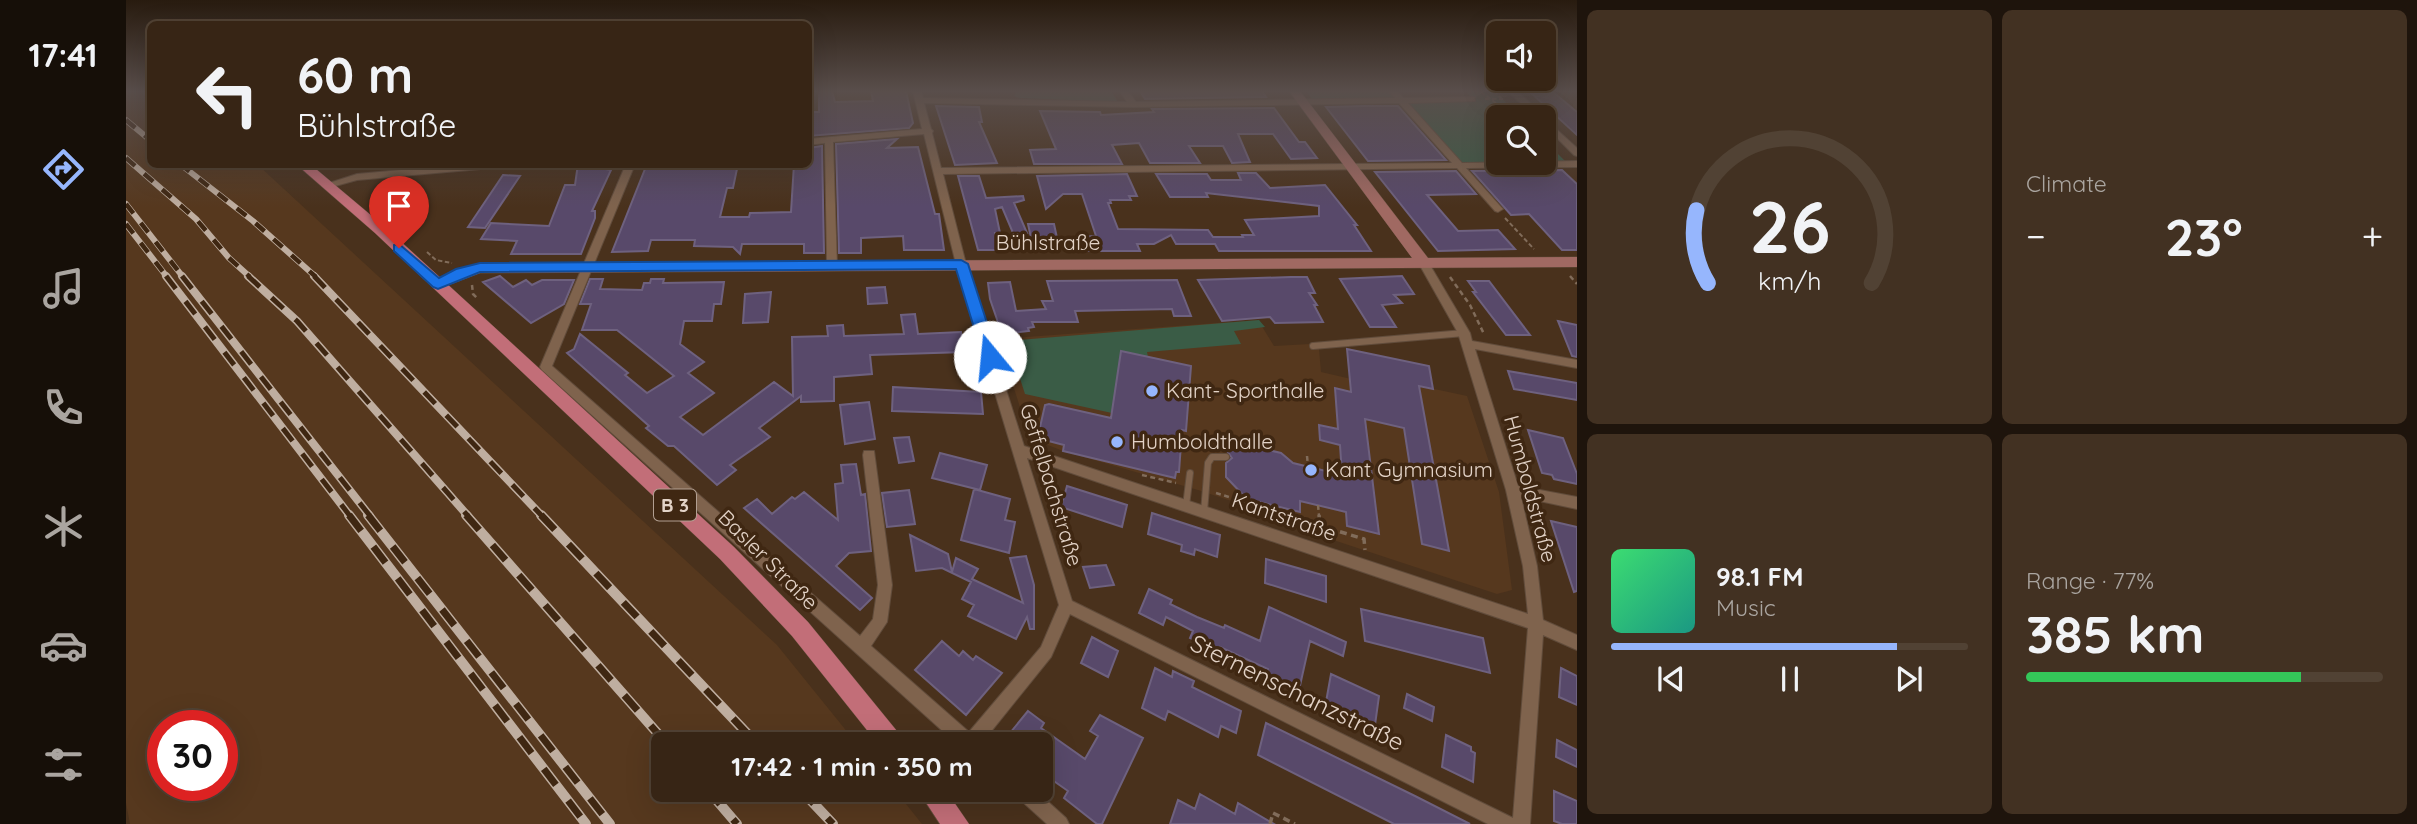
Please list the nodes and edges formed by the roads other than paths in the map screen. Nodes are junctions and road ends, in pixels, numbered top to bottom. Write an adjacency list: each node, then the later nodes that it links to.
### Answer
1 (1323, 129): 10 (street)
2 (1426, 129): 9 (street)
3 (929, 131): 5 (street); 14 (street, Geffelbachstraße)
4 (1556, 133): 7 (street)
5 (829, 140): 6 (street); 20 (street)
6 (812, 142)
7 (1577, 153)
8 (1577, 164): 9 (street)
9 (1459, 166): 10 (street); 16 (street)
10 (1352, 167): 14 (street); 17 (street)
11 (307, 168): 15 (main road, B 3)
12 (458, 168): 15 (street)
13 (629, 168): 21 (street)
14 (939, 171): 18 (street, Geffelbachstraße)
15 (328, 185): 22 (main road, B 3)
16 (1498, 209)
17 (1430, 262): 18 (street, Bühlstraße); 19 (street, Bühlstraße); 23 (street, Humboldstraße)
18 (961, 264): 20 (street, Bühlstraße); 26 (street, Geffelbachstraße)
19 (1575, 265)
20 (832, 266): 21 (street, Bühlstraße)
21 (588, 268): 22 (street, Bühlstraße); 37 (street)
22 (438, 284): 38 (main road, Basler Straße / B 3)
23 (1466, 339): 24 (lane); 25 (street); 30 (street, Humboldstraße)
24 (1313, 345)
25 (1577, 364)
26 (1020, 450): 32 (street, Kantstraße); 34 (street, Geffelbachstraße)
27 (869, 455): 37 (street)
28 (1226, 457): 33 (lane)
29 (1190, 474): 32 (lane)
30 (1513, 490): 31 (street); 35 (street, Humboldstraße)
31 (1577, 503)
32 (1186, 506): 33 (street, Kantstraße)
33 (1204, 513): 35 (street, Kantstraße)
34 (1066, 605): 40 (street); 45 (street, Sternenschanzstraße)
35 (1536, 624): 36 (street, Kantstraße); 46 (street, Humboldstraße)
36 (1577, 643)
37 (861, 647): 39 (street)
38 (884, 732)
39 (957, 732)
40 (980, 732)
41 (939, 802): 43 (main road)
42 (1035, 802): 44 (street)
43 (956, 824)
44 (1060, 824)
45 (1507, 824)
46 (1521, 824)

